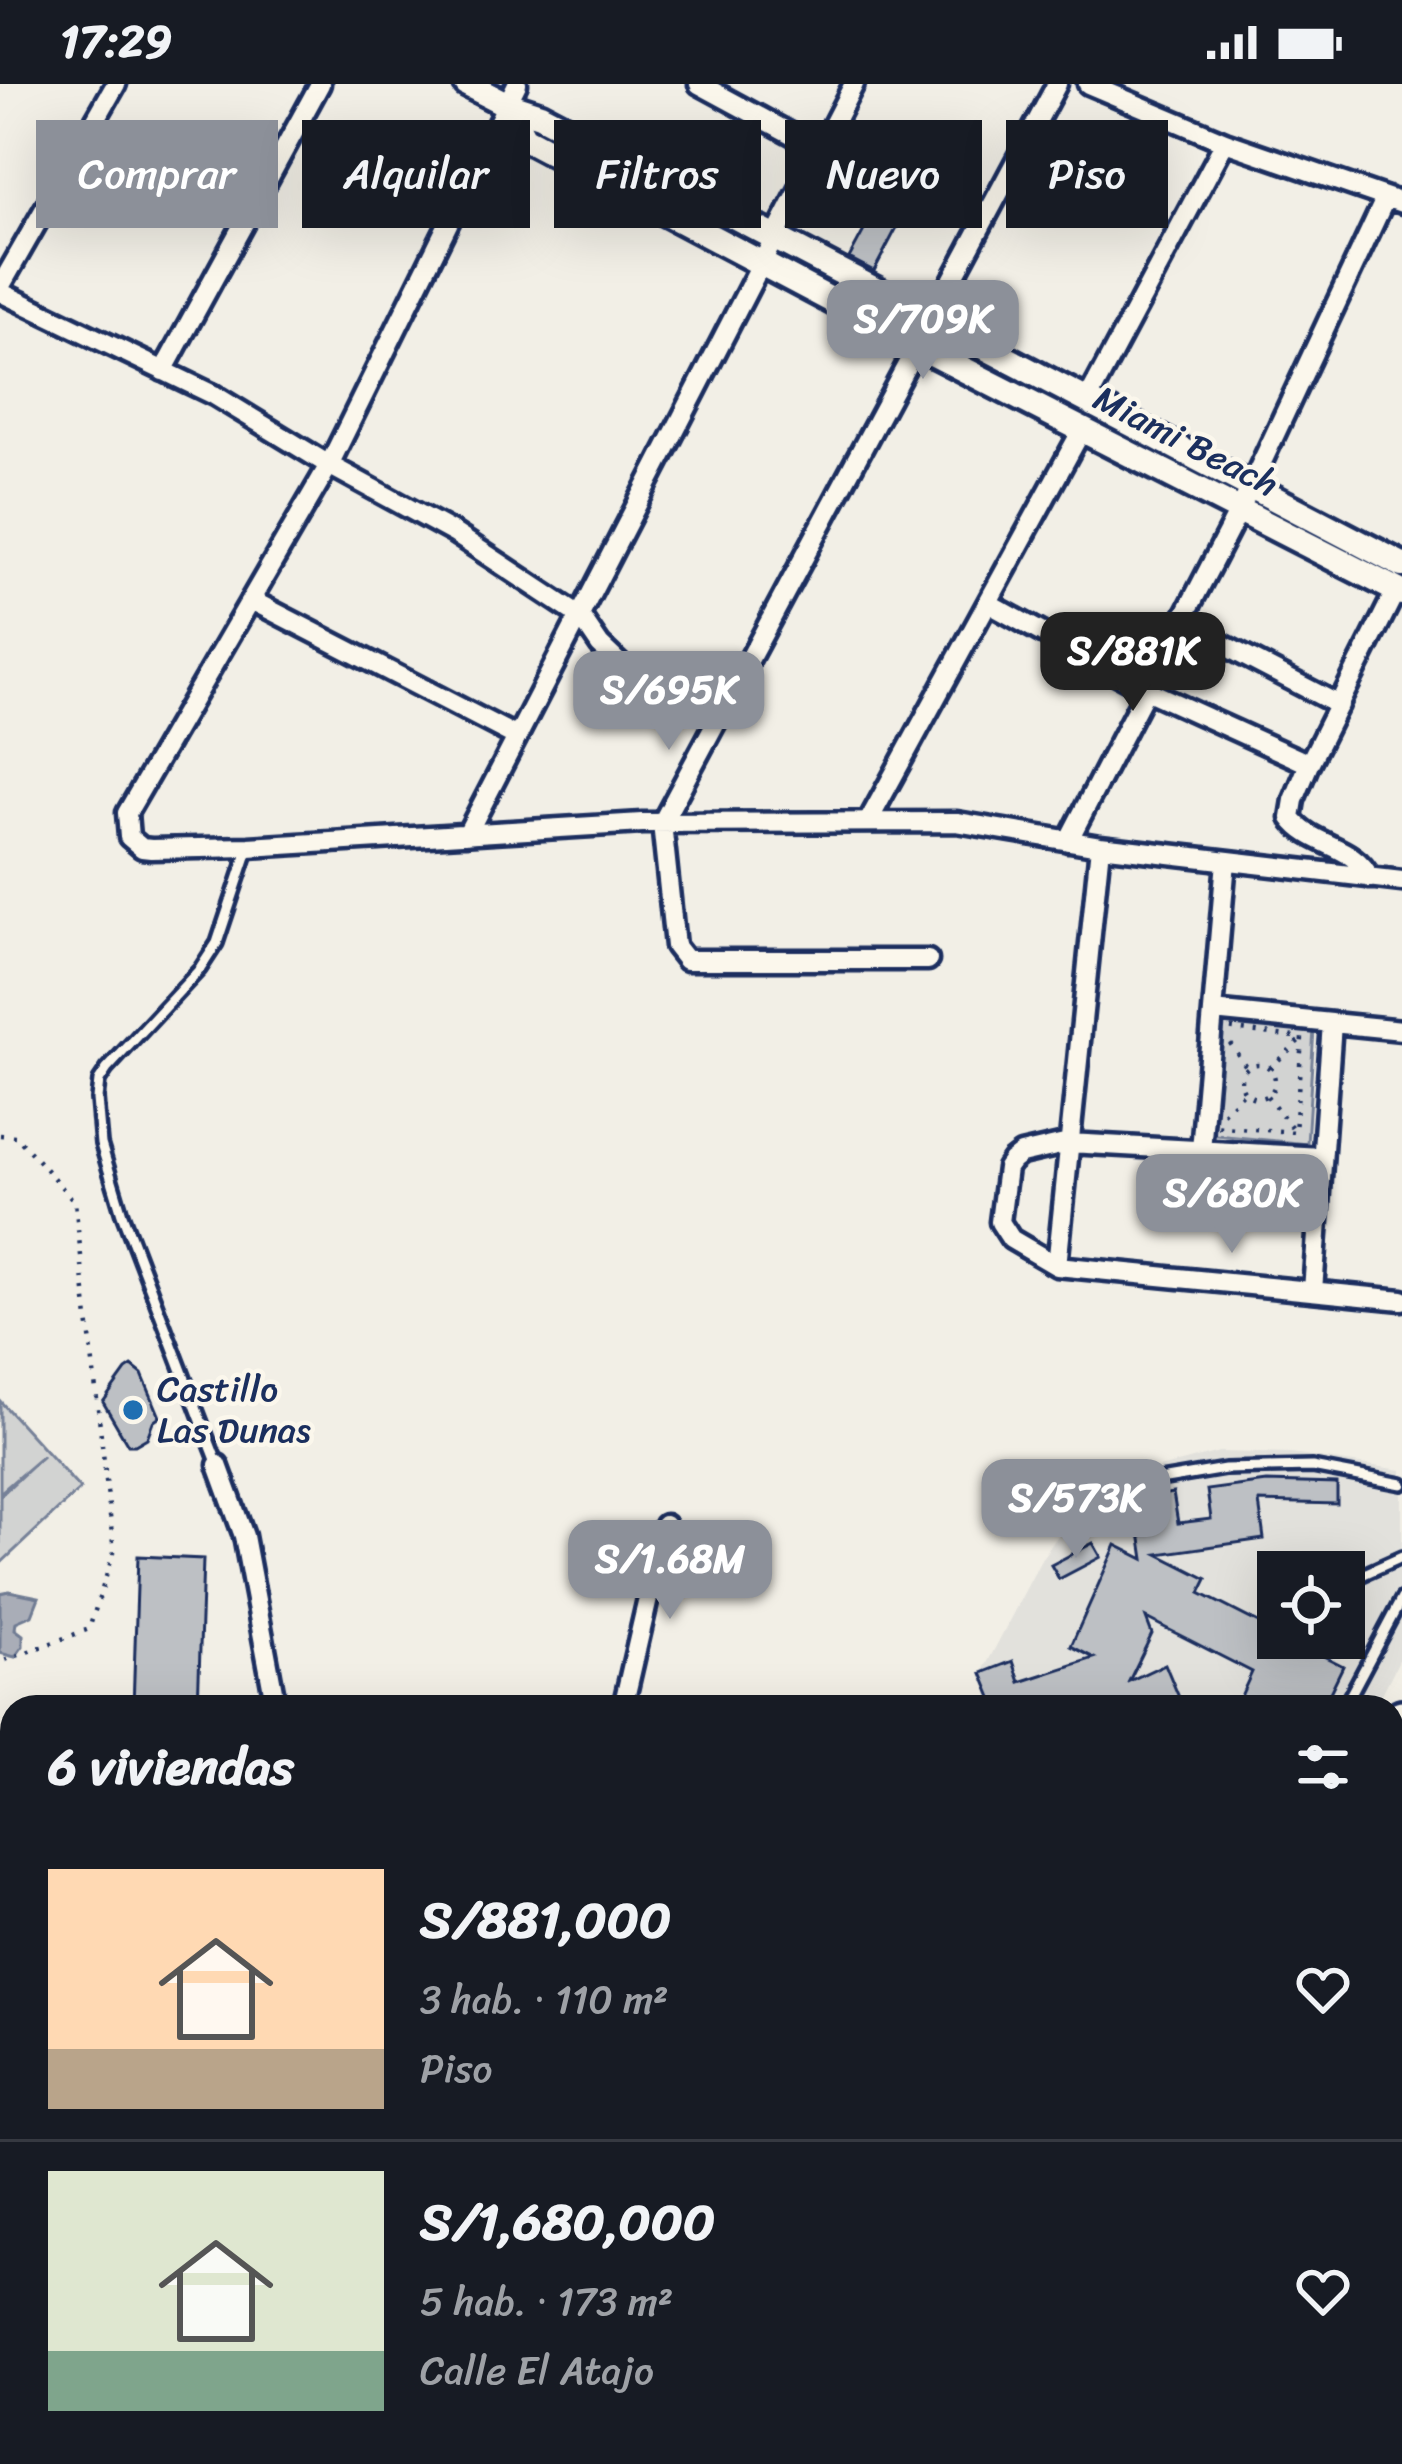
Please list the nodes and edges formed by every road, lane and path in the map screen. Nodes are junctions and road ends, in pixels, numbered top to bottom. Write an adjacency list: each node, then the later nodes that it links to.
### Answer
1 (116, 84): 18 (street)
2 (320, 84): 21 (street)
3 (467, 84): 8 (street, Miami Beach)
4 (699, 84): 10 (street)
5 (854, 84): 9 (street)
6 (1057, 84): 14 (street)
7 (1088, 84): 11 (street)
8 (512, 94): 16 (street, Miami Beach); 17 (street, Miami Beach); 24 (street)
9 (835, 120)
10 (785, 123)
11 (1225, 142): 12 (street); 22 (street)
12 (1393, 201): 25 (street)
13 (982, 211): 14 (street)
14 (986, 213): 19 (street)
15 (785, 216): 16 (street)
16 (773, 239): 17 (street); 19 (street, Miami Beach)
17 (761, 263): 20 (street, Miami Beach); 29 (street)
18 (0, 290): 21 (street)
19 (930, 322): 20 (street); 22 (street, Miami Beach)
20 (918, 346): 23 (street, Miami Beach); 33 (street)
21 (163, 370): 24 (street)
22 (1087, 401): 25 (street, Miami Beach)
23 (1083, 428): 25 (street, Miami Beach); 28 (street)
24 (328, 465): 27 (street); 29 (street)
25 (1245, 498): 26 (street, Miami Beach); 30 (street)
26 (1400, 583): 32 (street)
27 (251, 600): 34 (street); 41 (street)
28 (988, 603): 31 (street); 36 (street)
29 (581, 617): 33 (street); 34 (street)
30 (1179, 622): 31 (street); 32 (street)
31 (1146, 690): 35 (street); 39 (street)
32 (1339, 705): 35 (street)
33 (719, 718): 37 (street)
34 (517, 737): 38 (street)
35 (1310, 764): 43 (street)
36 (868, 822): 37 (street); 39 (street)
37 (662, 823): 38 (street); 45 (street)
38 (467, 834): 41 (street)
39 (1068, 841): 40 (street)
40 (1100, 846): 42 (street); 57 (street)
41 (249, 847): 63 (lane)
42 (1226, 862): 43 (street); 46 (street)
43 (1370, 878): 44 (street)
44 (1402, 881)
45 (928, 960)
46 (1216, 1019): 47 (street); 49 (path); 50 (path); 54 (path); 58 (street)
47 (1333, 1023): 48 (street); 59 (street)
48 (1402, 1030)
49 (1302, 1038): 51 (path); 55 (path)
50 (1247, 1068): 51 (path); 52 (path)
51 (1270, 1068): 53 (path)
52 (1245, 1092): 53 (path); 54 (path)
53 (1267, 1096): 55 (path)
54 (1210, 1126): 55 (path)
55 (1295, 1132)
56 (0, 1135): 70 (path)
57 (1069, 1143): 58 (street); 60 (street); 60 (street)
58 (1201, 1150): 59 (street)
59 (1322, 1156): 61 (street)
60 (1057, 1266): 61 (street)
61 (1313, 1291): 62 (street)
62 (1402, 1300)
63 (218, 1465): 71 (street)
64 (1136, 1484): 65 (lane)
65 (1402, 1484)
66 (665, 1525): 72 (street)
67 (1402, 1557): 68 (lane)
68 (1365, 1573)
69 (1402, 1598): 73 (lane)
70 (0, 1662)
71 (274, 1695)
72 (626, 1695)
73 (1350, 1695)

